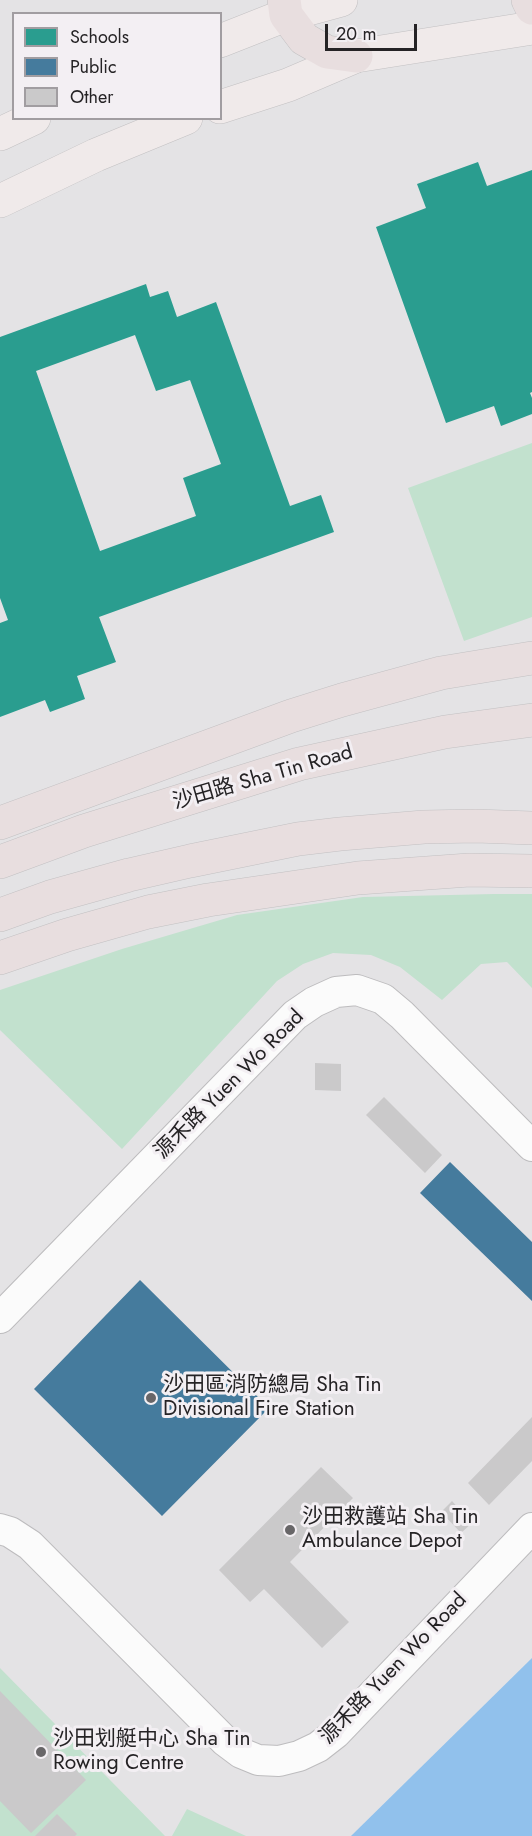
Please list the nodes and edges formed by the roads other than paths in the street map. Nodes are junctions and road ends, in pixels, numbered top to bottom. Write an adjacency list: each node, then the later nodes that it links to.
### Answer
1 (341, 0): 3 (main road)
2 (528, 0): 4 (highway)
3 (285, 8): 6 (main road); 7 (highway)
4 (532, 8)
5 (517, 30): 7 (main road)
6 (222, 40)
7 (356, 56): 8 (main road)
8 (222, 106)
9 (30, 120): 11 (main road)
10 (181, 120): 12 (main road)
11 (0, 134)
12 (0, 201)
13 (532, 657): 15 (highway)
14 (532, 720): 17 (highway, 沙田路 Sha Tin Road)
15 (0, 823)
16 (532, 828): 19 (highway)
17 (0, 862)
18 (532, 871): 20 (highway)
19 (0, 915)
20 (0, 958)
21 (532, 1146): 22 (street, 源禾路 Yuen Wo Road)
22 (0, 1318)
23 (532, 1528): 24 (street, 源禾路 Yuen Wo Road)
24 (0, 1529)

